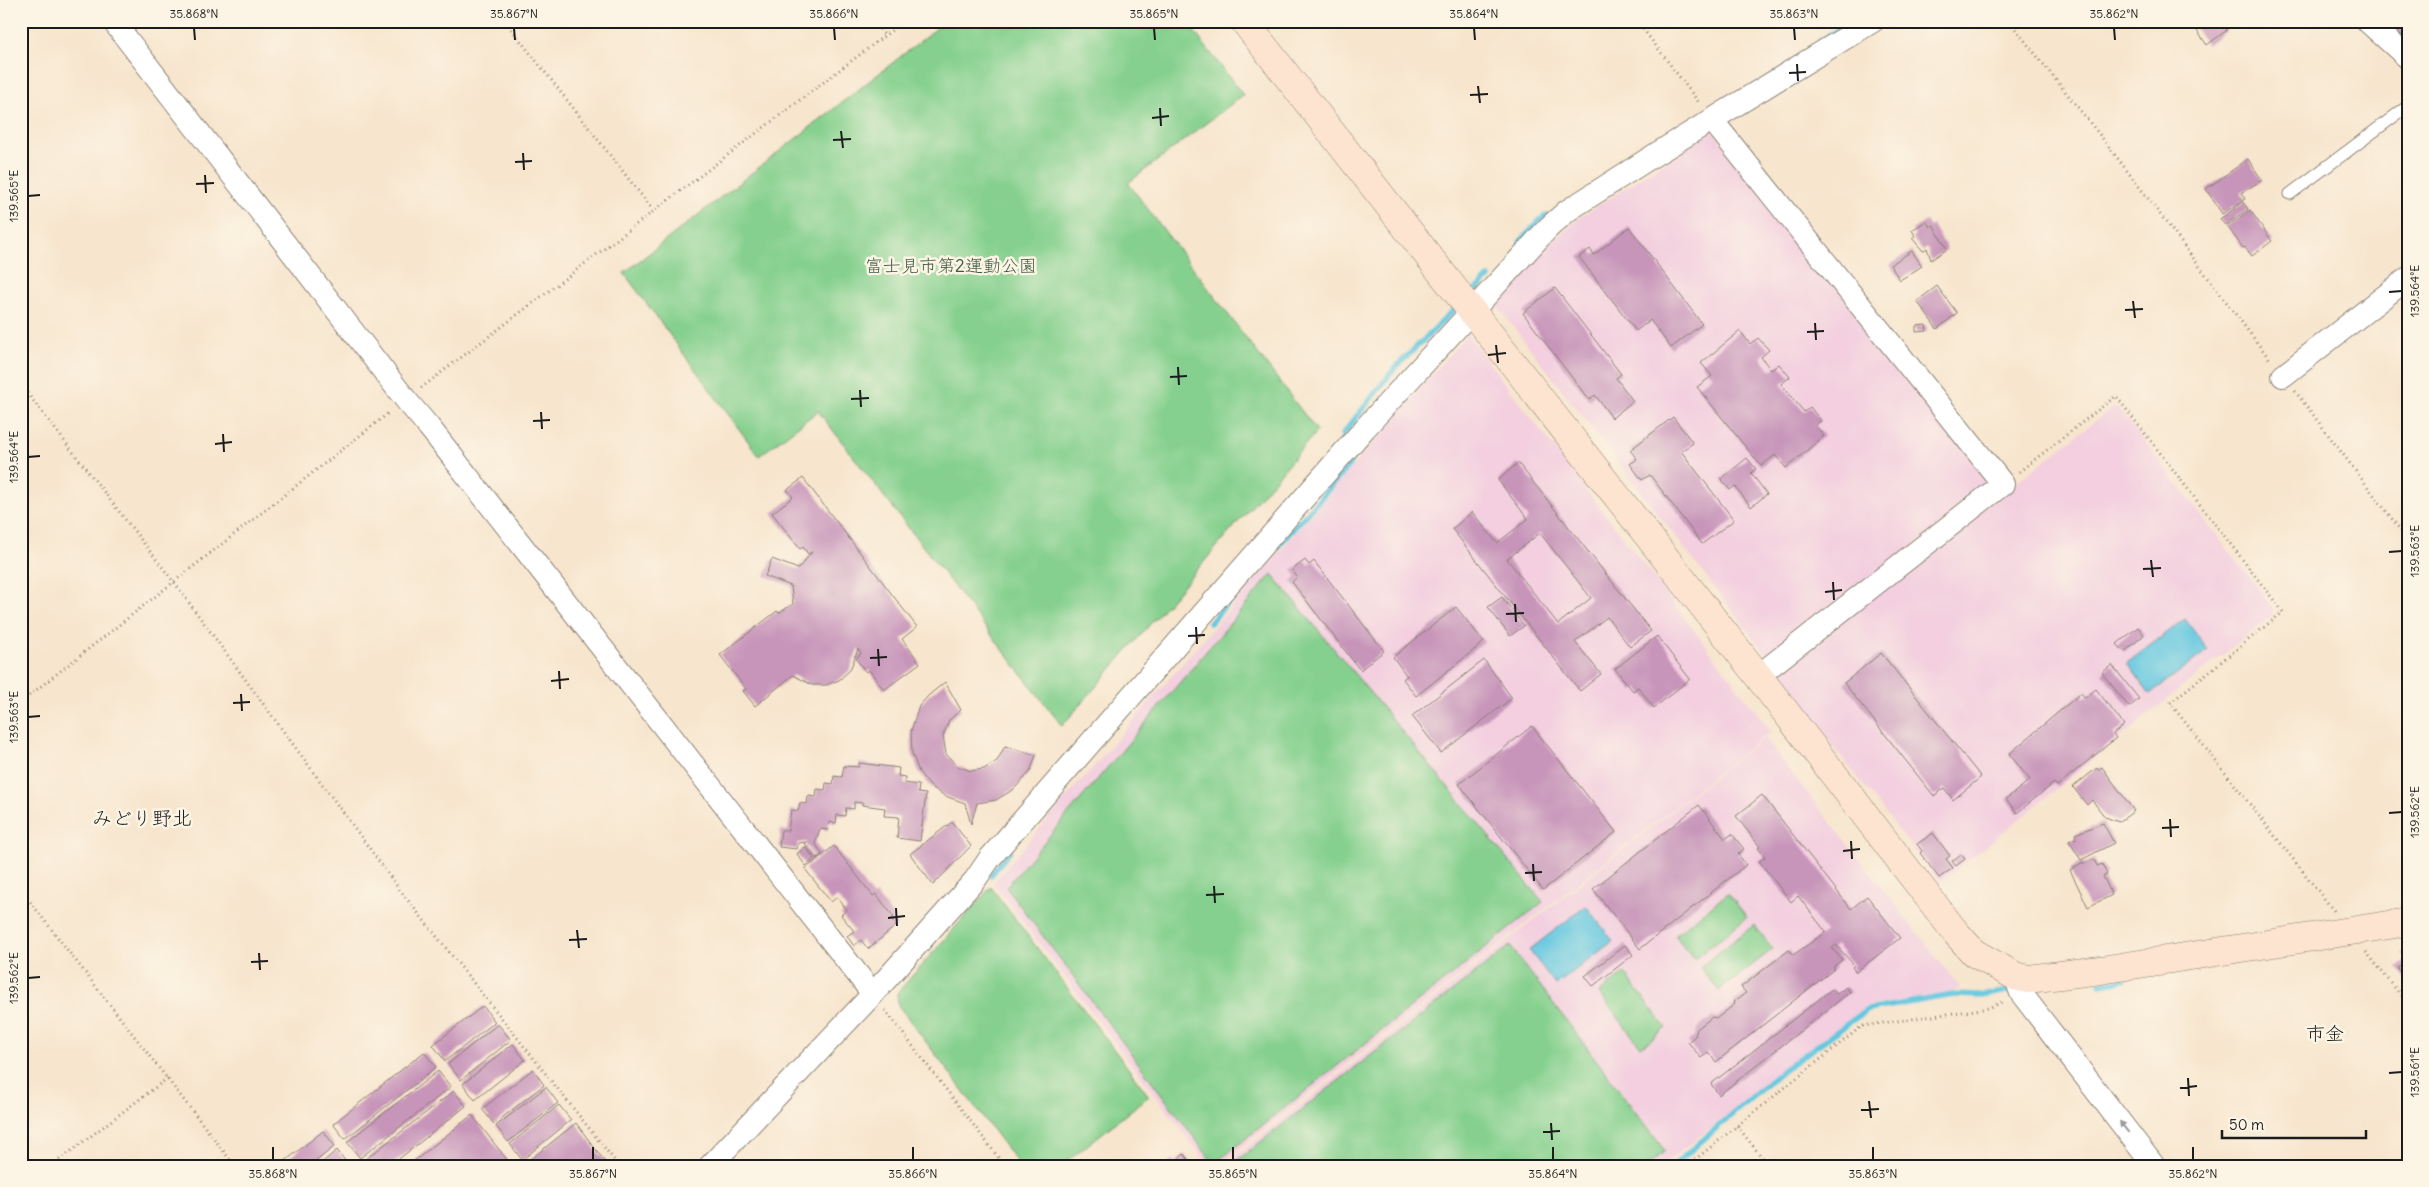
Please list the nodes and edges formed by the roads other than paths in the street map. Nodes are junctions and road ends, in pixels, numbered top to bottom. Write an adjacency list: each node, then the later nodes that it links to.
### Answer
1 (112, 21): 15 (street)
2 (1244, 21): 10 (street)
3 (1872, 21): 7 (street)
4 (2367, 21): 5 (street)
5 (2408, 58)
6 (2408, 106): 8 (lane)
7 (1712, 120): 10 (street); 12 (street)
8 (2290, 194)
9 (2408, 278): 11 (street)
10 (1472, 312): 12 (street); 15 (street)
11 (2283, 376)
12 (1758, 676): 14 (street)
13 (2408, 922): 14 (street)
14 (2018, 985): 17 (street, one-way to 14)
15 (873, 994): 16 (street)
16 (710, 1166)
17 (2154, 1166)

